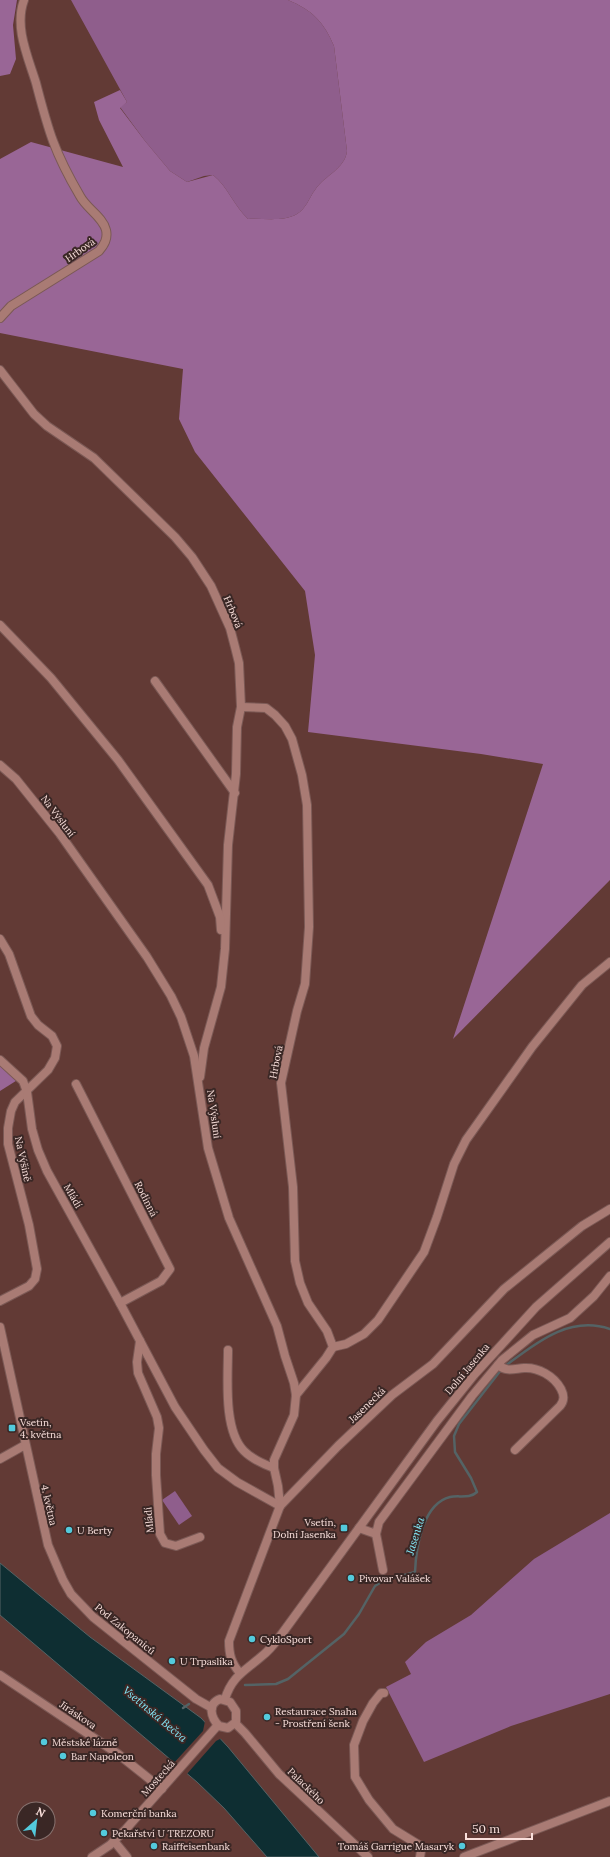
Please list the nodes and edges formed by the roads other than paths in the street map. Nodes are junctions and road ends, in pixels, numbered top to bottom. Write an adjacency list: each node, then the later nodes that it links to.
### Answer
1 (24, 0): 2 (street, Hrbová)
2 (0, 318)
3 (0, 370): 6 (street, Hrbová)
4 (0, 625): 10 (street, Hrbová)
5 (155, 681): 8 (street)
6 (242, 707): 8 (street, Hrbová); 23 (street, Hrbová)
7 (0, 765): 13 (street, Na Výsluní)
8 (235, 793): 10 (street, Hrbová)
9 (0, 939): 15 (street, Na Výšině)
10 (225, 949): 13 (street, Hrbová)
11 (610, 962): 23 (street)
12 (0, 1060): 15 (street, Mládí)
13 (199, 1080): 26 (street, Na Výsluní)
14 (76, 1084): 20 (street, Rodinná)
15 (27, 1092): 19 (street, Na Výšině); 20 (street, Mládí)
16 (610, 1209): 31 (street, Jasenecká)
17 (610, 1242): 32 (street, Dolní Jasenka)
18 (610, 1276): 25 (street, Dolní Jasenka)
19 (0, 1301)
20 (120, 1303): 22 (street, Mládí)
21 (0, 1327): 27 (street, 4. května)
22 (140, 1341): 31 (street, Mládí); 34 (street, Mládí)
23 (333, 1347): 26 (street)
24 (228, 1350): 30 (street)
25 (501, 1367): 28 (street); 33 (street, Dolní Jasenka)
26 (296, 1395): 30 (street, Na Výsluní)
27 (25, 1445): 29 (street); 35 (street, 4. května)
28 (515, 1450)
29 (0, 1459)
30 (274, 1468): 31 (street, Na Výsluní)
31 (280, 1506): 37 (street, Jasenecká)
32 (359, 1528): 33 (street); 37 (street, Dolní Jasenka)
33 (376, 1534): 36 (street)
34 (200, 1537)
35 (57, 1568): 41 (street, Pod Zakopaniců)
36 (383, 1570)
37 (240, 1674): 40 (street, Dolní Jasenka)
38 (0, 1676): 44 (street, Jiráskova)
39 (384, 1693): 50 (street)
40 (225, 1700): 41 (street); 42 (street)
41 (212, 1708): 43 (street)
42 (235, 1724): 43 (street); 49 (street, Palackého)
43 (217, 1727): 44 (street, Mostecká)
44 (162, 1789): 46 (street, Mostecká)
45 (610, 1801): 51 (street)
46 (114, 1841): 47 (street, Mostecká); 48 (street)
47 (92, 1857)
48 (127, 1857)
49 (368, 1857)
50 (420, 1857)
51 (464, 1857)

